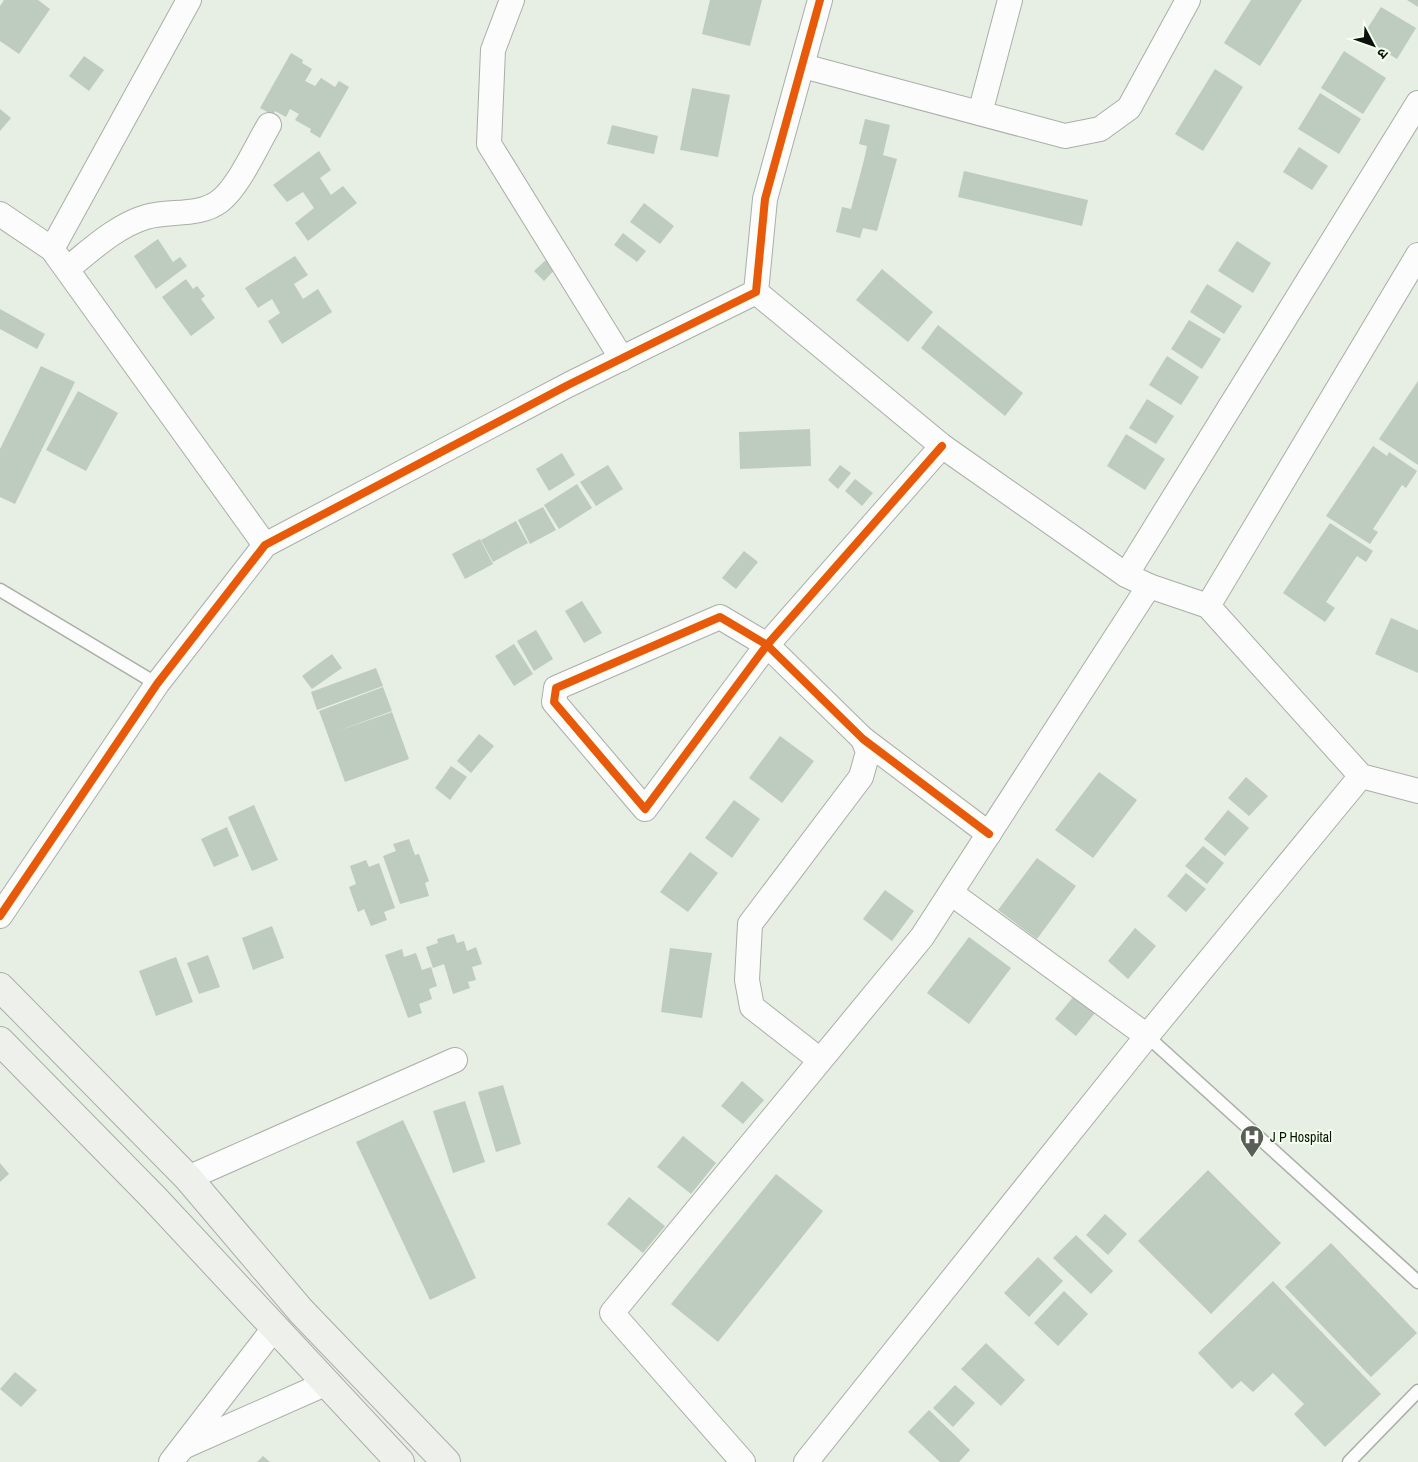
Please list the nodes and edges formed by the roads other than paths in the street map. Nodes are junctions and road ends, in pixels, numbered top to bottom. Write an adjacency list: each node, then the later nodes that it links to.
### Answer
1 (189, 0): 11 (street)
2 (512, 0): 15 (street)
3 (820, 0): 6 (street)
4 (1010, 0): 8 (street)
5 (1188, 0): 8 (street)
6 (804, 66): 8 (street); 14 (street)
7 (1418, 103): 18 (street)
8 (980, 113)
9 (269, 124): 13 (street)
10 (0, 214): 11 (street)
11 (52, 249): 13 (street)
12 (1418, 256): 21 (street)
13 (67, 269): 17 (street)
14 (756, 292): 15 (street); 16 (street)
15 (622, 359): 17 (street)
16 (942, 446): 18 (street); 22 (street)
17 (264, 545): 23 (street)
18 (1126, 575): 19 (street)
19 (1149, 586): 21 (street); 27 (street)
20 (0, 590): 23 (lane)
21 (1208, 606): 25 (street)
22 (767, 645): 22 (street); 24 (street)
23 (157, 684): 29 (street)
24 (863, 739): 27 (street); 34 (street)
25 (1361, 776): 26 (street); 31 (street)
26 (1418, 791)
27 (989, 834): 28 (street)
28 (951, 893): 31 (street); 34 (street)
29 (0, 916)
30 (0, 987): 35 (street)
31 (1147, 1036): 36 (lane); 44 (street)
32 (0, 1041): 37 (street)
33 (455, 1060): 35 (street)
34 (820, 1060): 43 (street)
35 (188, 1178): 42 (street)
36 (1418, 1282)
37 (275, 1326): 38 (street); 40 (street)
38 (327, 1383): 40 (street); 41 (street)
39 (1418, 1391): 45 (lane)
40 (177, 1455)
41 (400, 1462)
42 (446, 1462)
43 (743, 1462)
44 (806, 1462)
45 (1348, 1462)

